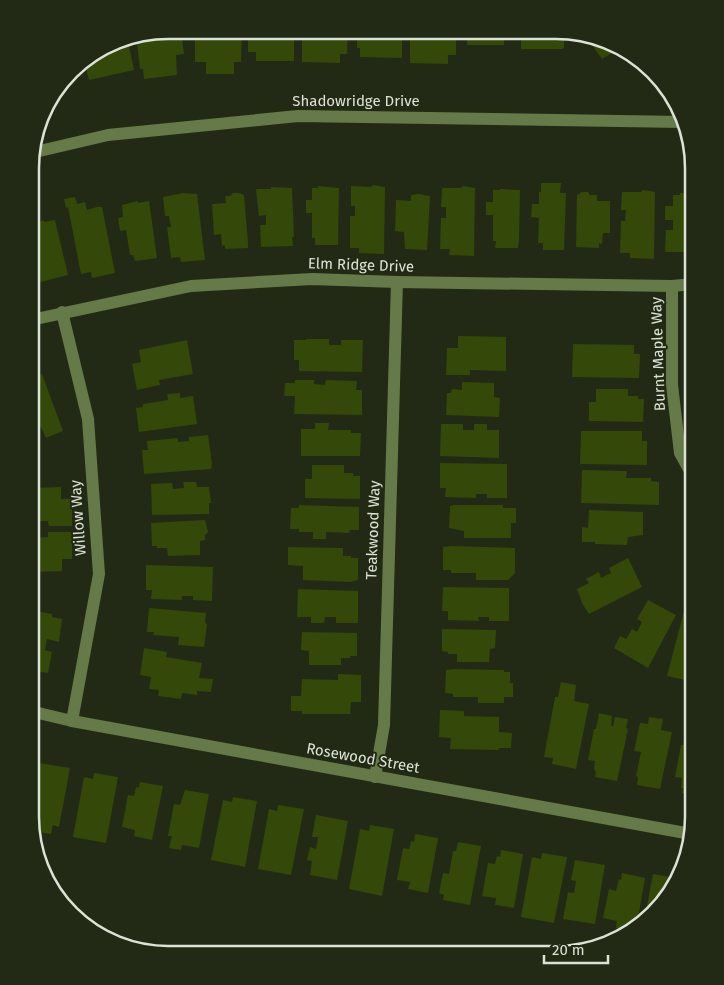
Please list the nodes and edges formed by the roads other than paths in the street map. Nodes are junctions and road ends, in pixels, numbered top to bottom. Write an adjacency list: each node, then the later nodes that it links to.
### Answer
1 (676, 122): 2 (street, Shadowridge Drive)
2 (40, 151)
3 (397, 282): 5 (street, Elm Ridge Drive); 6 (street, Elm Ridge Drive); 11 (street, Teakwood Way)
4 (685, 285): 5 (street, Elm Ridge Drive)
5 (672, 286): 8 (street, Burnt Maple Way)
6 (62, 312): 7 (street, Elm Ridge Drive); 10 (street, Willow Way)
7 (39, 318)
8 (685, 462)
9 (39, 713): 10 (street, Rosewood Street)
10 (72, 721): 11 (street, Rosewood Street)
11 (375, 777): 12 (street, Rosewood Street)
12 (684, 833)

